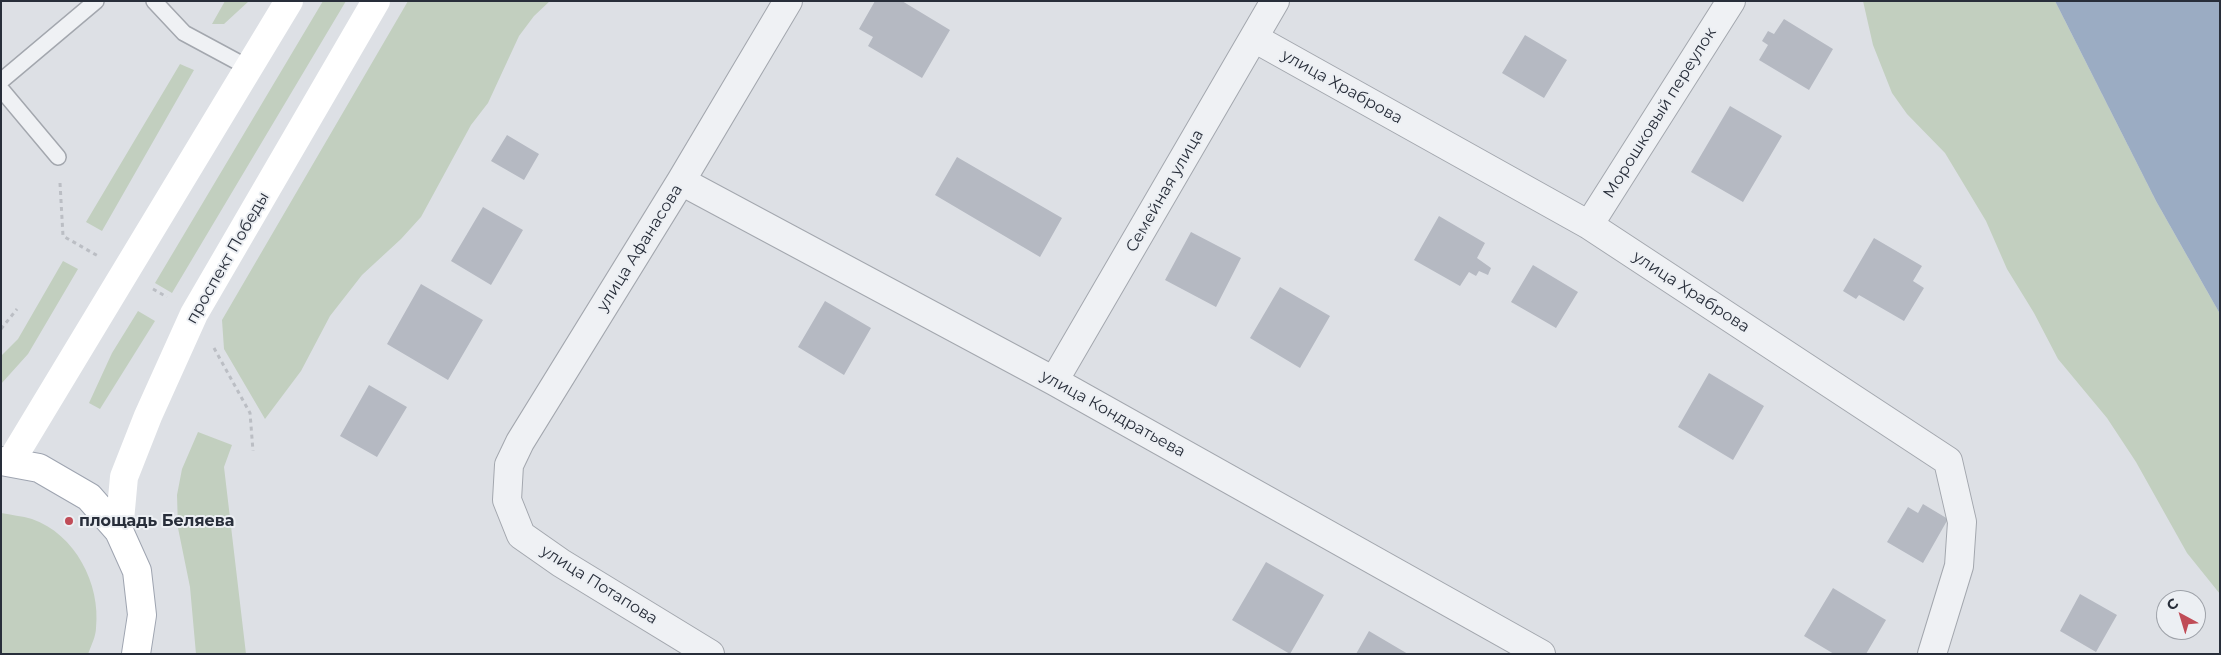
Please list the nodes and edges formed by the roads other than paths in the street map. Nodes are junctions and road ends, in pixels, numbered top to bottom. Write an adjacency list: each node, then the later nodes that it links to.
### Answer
1 (96, 1): 10 (lane)
2 (154, 1): 9 (lane)
3 (289, 1): 9 (main road)
4 (376, 1): 18 (main road, проспект Победы)
5 (788, 1): 13 (street, улица Афанасова)
6 (1275, 1): 8 (street, Семейная улица)
7 (1731, 1): 14 (street, Морошковый переулок)
8 (1254, 38): 14 (street, улица Храброва); 15 (street, Семейная улица)
9 (249, 68): 16 (main road)
10 (1, 81)
11 (1, 89): 12 (lane)
12 (58, 157)
13 (681, 181): 15 (street, улица Кондратьева); 17 (street, улица Афанасова)
14 (1590, 225): 22 (street, улица Храброва)
15 (1054, 381): 19 (street, улица Кондратьева)
16 (6, 461): 18 (main road)
17 (507, 500): 21 (street, улица Потапова)
18 (119, 531): 20 (main road)
19 (1529, 651)
20 (136, 654)
21 (710, 654)
22 (1932, 654)

